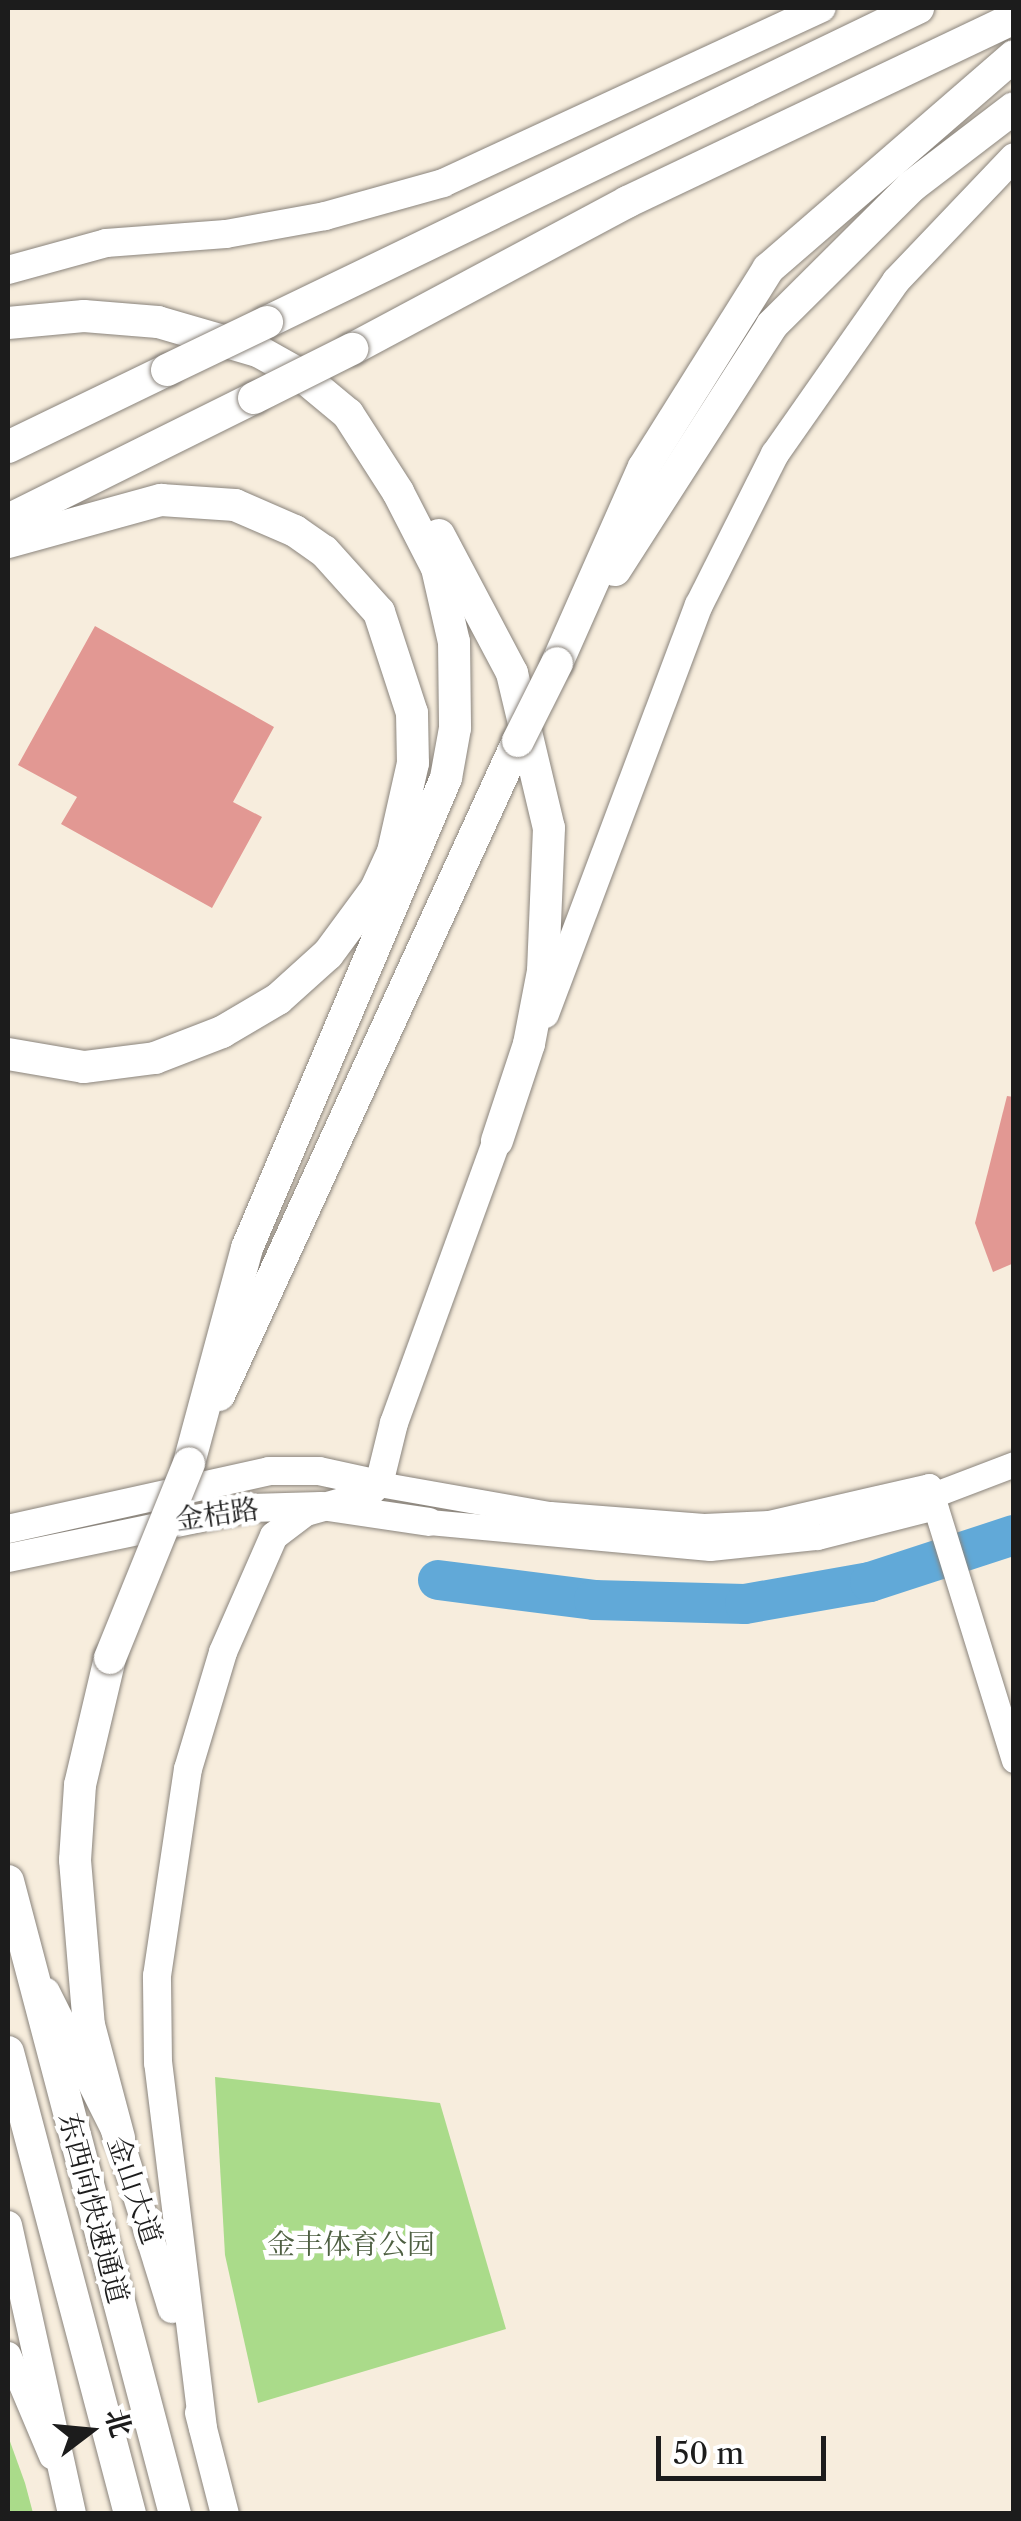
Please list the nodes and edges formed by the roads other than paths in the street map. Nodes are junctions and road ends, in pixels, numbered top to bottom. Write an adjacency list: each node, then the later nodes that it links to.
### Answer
1 (822, 8): 7 (main road)
2 (918, 8): 10 (highway, bridge)
3 (1014, 18): 11 (highway, bridge)
4 (1014, 56): 13 (highway)
5 (1014, 108): 13 (highway)
6 (1014, 156): 15 (main road)
7 (8, 270)
8 (8, 324): 9 (highway)
9 (348, 414): 15 (highway); 16 (highway)
10 (8, 447)
11 (8, 520)
12 (8, 542): 14 (highway)
13 (556, 663): 16 (highway, bridge)
14 (8, 1054)
15 (497, 1141): 18 (main road)
16 (188, 1463): 27 (highway, bridge)
17 (1014, 1464): 19 (street)
18 (379, 1484): 19 (street); 20 (main road); 22 (main road)
19 (933, 1496): 21 (street); 24 (street)
20 (321, 1506): 21 (main road, 金桔路); 23 (main road, 金桔路); 30 (main road)
21 (429, 1522)
22 (8, 1528)
23 (8, 1558)
24 (1014, 1760)
25 (10, 1892): 27 (main road, 金山大道); 33 (highway, 东西向快速通道)
26 (8, 2052): 32 (highway, 东西向快速通道)
27 (119, 2138): 30 (main road, 金山大道)
28 (8, 2225): 31 (main road)
29 (8, 2354): 31 (street)
30 (202, 2428): 34 (main road, 金山大道)
31 (68, 2502)
32 (130, 2514)
33 (176, 2514)
34 (225, 2514)

